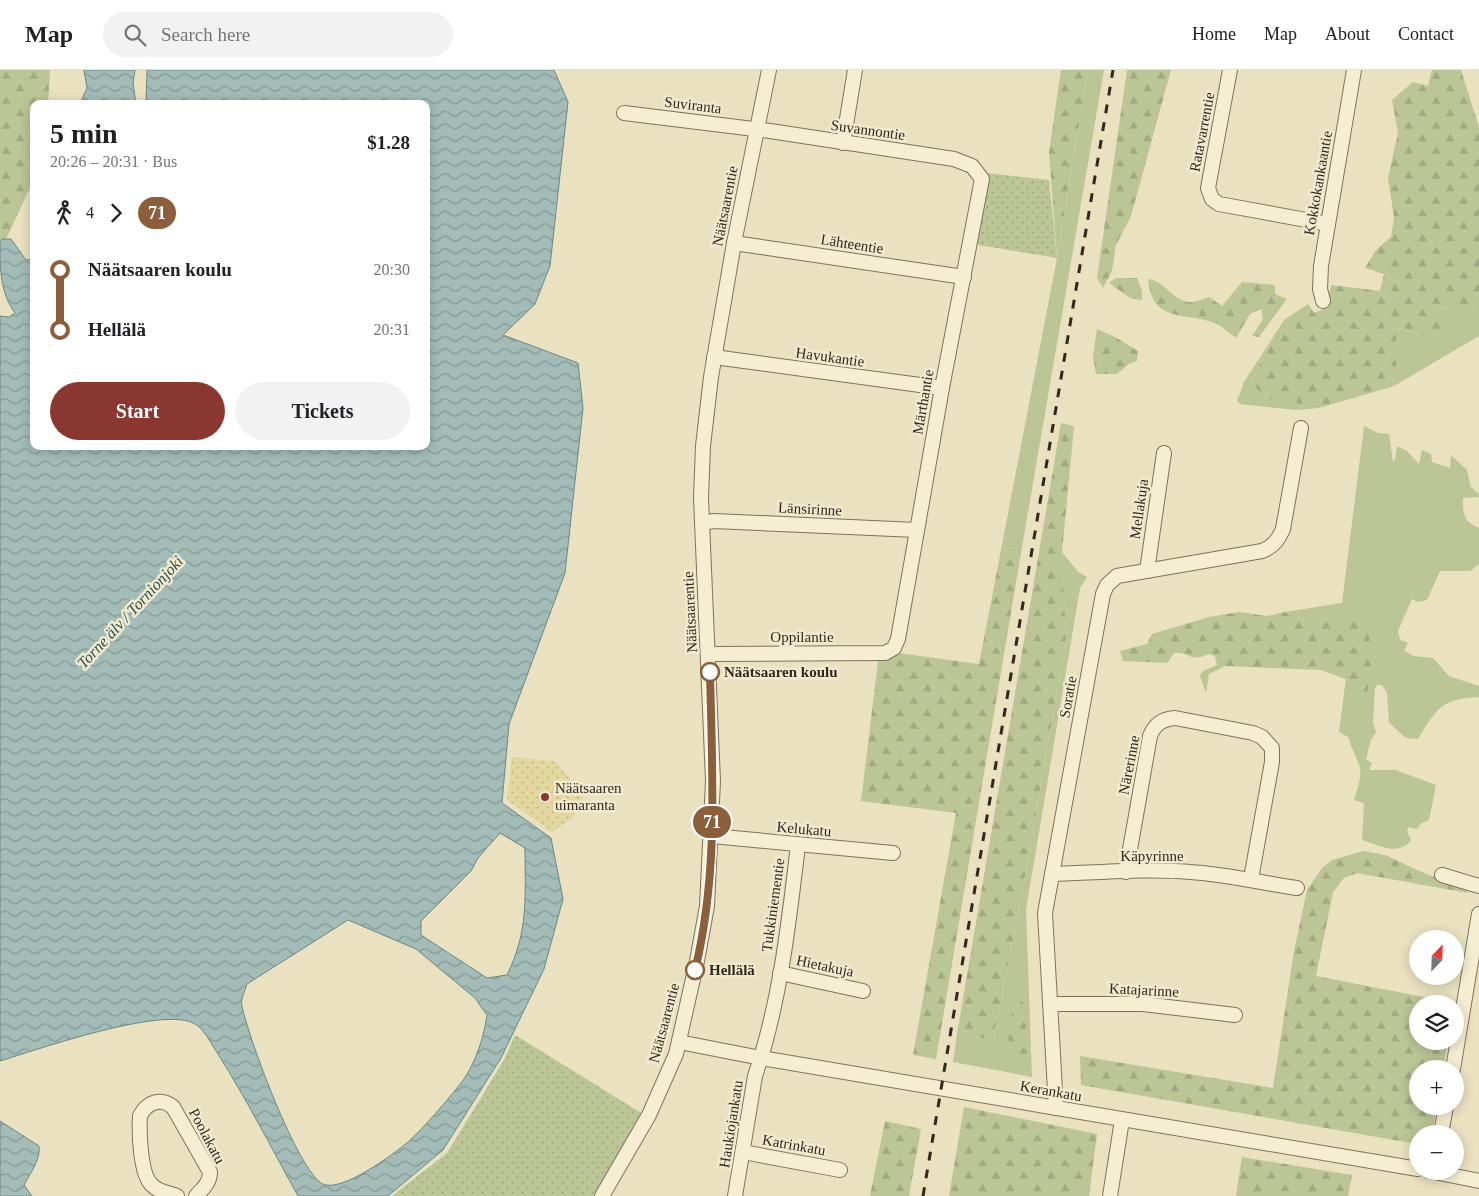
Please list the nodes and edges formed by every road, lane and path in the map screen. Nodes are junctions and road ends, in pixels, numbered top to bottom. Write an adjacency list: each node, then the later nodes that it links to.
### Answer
1 (769, 70): 6 (street, Näätsaarentie)
2 (855, 70): 7 (street)
3 (1230, 70): 9 (street, Ratavarrentie)
4 (1354, 70): 9 (street, Kokkokankaantie)
5 (624, 113): 6 (street, Suviranta)
6 (758, 130): 7 (street, Suvannontie); 10 (street, Näätsaarentie)
7 (843, 143): 8 (street, Suvannontie)
8 (972, 166): 11 (street, Märthantie)
9 (1328, 224): 12 (street, Kokkokankaantie)
10 (734, 243): 11 (street, Lähteentie); 13 (street, Näätsaarentie)
11 (964, 277): 14 (street, Märthantie)
12 (1322, 301)
13 (714, 358): 14 (street, Havukantie); 17 (street, Näätsaarentie)
14 (942, 388): 18 (street, Märthantie)
15 (1301, 428): 19 (street, Soratie)
16 (1164, 453): 19 (street, Mellakuja)
17 (702, 523): 18 (street, Länsirinne); 21 (street, Näätsaarentie)
18 (917, 530): 20 (street, Märthantie)
19 (1147, 570): 26 (street, Soratie)
20 (894, 648): 21 (street, Oppilantie)
21 (709, 654): 22 (street, Näätsaarentie)
22 (712, 836): 23 (street, Kelukatu); 36 (street, Näätsaarentie)
23 (798, 845): 24 (street, Kelukatu); 32 (street, Tukkiniementie)
24 (893, 853)
25 (1126, 872): 26 (street, Käpyrinne); 28 (street, Käpyrinne); 28 (street, Närerinne)
26 (1052, 874): 34 (street, Soratie)
27 (1442, 875): 29 (street)
28 (1251, 880): 30 (street, Käpyrinne)
29 (1479, 886)
30 (1297, 888)
31 (1479, 914): 38 (street)
32 (780, 973): 33 (street, Hietakuja); 37 (street, Tukkiniementie)
33 (863, 991)
34 (1050, 1004): 35 (street, Katajarinne); 39 (street, Soratie)
35 (1235, 1015)
36 (679, 1042): 37 (street, Kerankatu); 48 (street, Näätsaarentie)
37 (761, 1058): 39 (street, Kerankatu); 41 (street, Haukiojankatu)
38 (1454, 1060)
39 (1056, 1108): 40 (street, Kerankatu)
40 (1122, 1120): 42 (street, Kerankatu); 50 (street)
41 (743, 1152): 43 (street, Katrinkatu); 49 (street, Haukiojankatu)
42 (1409, 1168)
43 (840, 1170)
44 (1464, 1178): 45 (street)
45 (1479, 1181)
46 (177, 1196): 47 (street, Poolakatu)
47 (196, 1196)
48 (602, 1196)
49 (735, 1196)
50 (1110, 1196)

